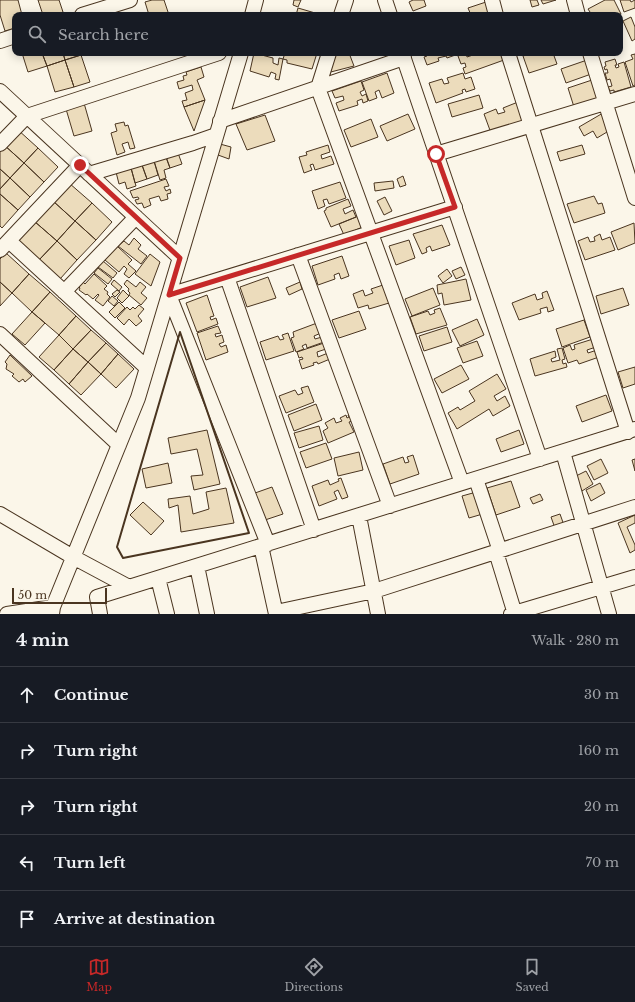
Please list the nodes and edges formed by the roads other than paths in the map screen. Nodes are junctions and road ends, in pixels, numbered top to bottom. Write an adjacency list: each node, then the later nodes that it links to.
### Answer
1 (130, 0): 7 (street)
2 (256, 0): 8 (street)
3 (346, 0): 9 (street)
4 (385, 0): 10 (street)
5 (492, 0): 11 (street)
6 (574, 0): 12 (street)
7 (92, 12)
8 (253, 12)
9 (342, 12)
10 (389, 12)
11 (495, 12)
12 (577, 12)
13 (12, 37): 14 (street)
14 (0, 41)
15 (210, 56): 26 (street)
16 (240, 56): 28 (street)
17 (328, 56): 22 (street)
18 (400, 56): 22 (street)
19 (403, 56): 30 (street)
20 (509, 56): 27 (street)
21 (591, 56): 25 (street)
22 (318, 88): 28 (street); 35 (street)
23 (0, 91): 26 (street)
24 (635, 94): 25 (street)
25 (606, 103): 27 (street); 32 (street)
26 (27, 116): 29 (street); 31 (street)
27 (530, 125): 30 (street); 44 (street)
28 (218, 128): 31 (street); 38 (street)
29 (0, 144)
30 (436, 154): 33 (street)
31 (85, 169): 34 (street); 36 (street)
32 (635, 198)
33 (455, 207): 35 (street); 47 (street)
34 (136, 217): 38 (street); 40 (street)
35 (371, 233): 37 (street); 48 (street)
36 (4, 246): 40 (street)
37 (298, 255): 39 (street); 49 (street)
38 (180, 258): 41 (street)
39 (227, 277): 41 (street); 54 (street)
40 (64, 292): 43 (street)
41 (169, 295): 43 (street); 55 (street)
42 (0, 334): 45 (street)
43 (147, 368): 45 (street)
44 (632, 430): 46 (street)
45 (119, 445): 57 (street)
46 (563, 452): 47 (street); 53 (street)
47 (540, 459): 48 (street)
48 (469, 481): 49 (street); 56 (street)
49 (390, 506): 52 (street)
50 (635, 508): 53 (street)
51 (0, 514): 57 (street)
52 (359, 516): 54 (street); 63 (street)
53 (583, 524): 56 (street); 61 (street)
54 (314, 530): 55 (street)
55 (264, 545): 58 (street); 65 (street)
56 (498, 552): 63 (street); 71 (street)
57 (73, 557): 62 (street); 64 (street)
58 (197, 566): 60 (street); 69 (street)
59 (635, 577): 61 (street)
60 (158, 578): 62 (street); 68 (street)
61 (602, 586): 71 (street); 72 (street)
62 (129, 587): 67 (street)
63 (374, 591): 65 (street); 70 (street)
64 (53, 610): 66 (street)
65 (276, 613)
66 (7, 614)
67 (100, 614)
68 (167, 614)
69 (207, 614)
70 (378, 614)
71 (514, 614)
72 (609, 614)

